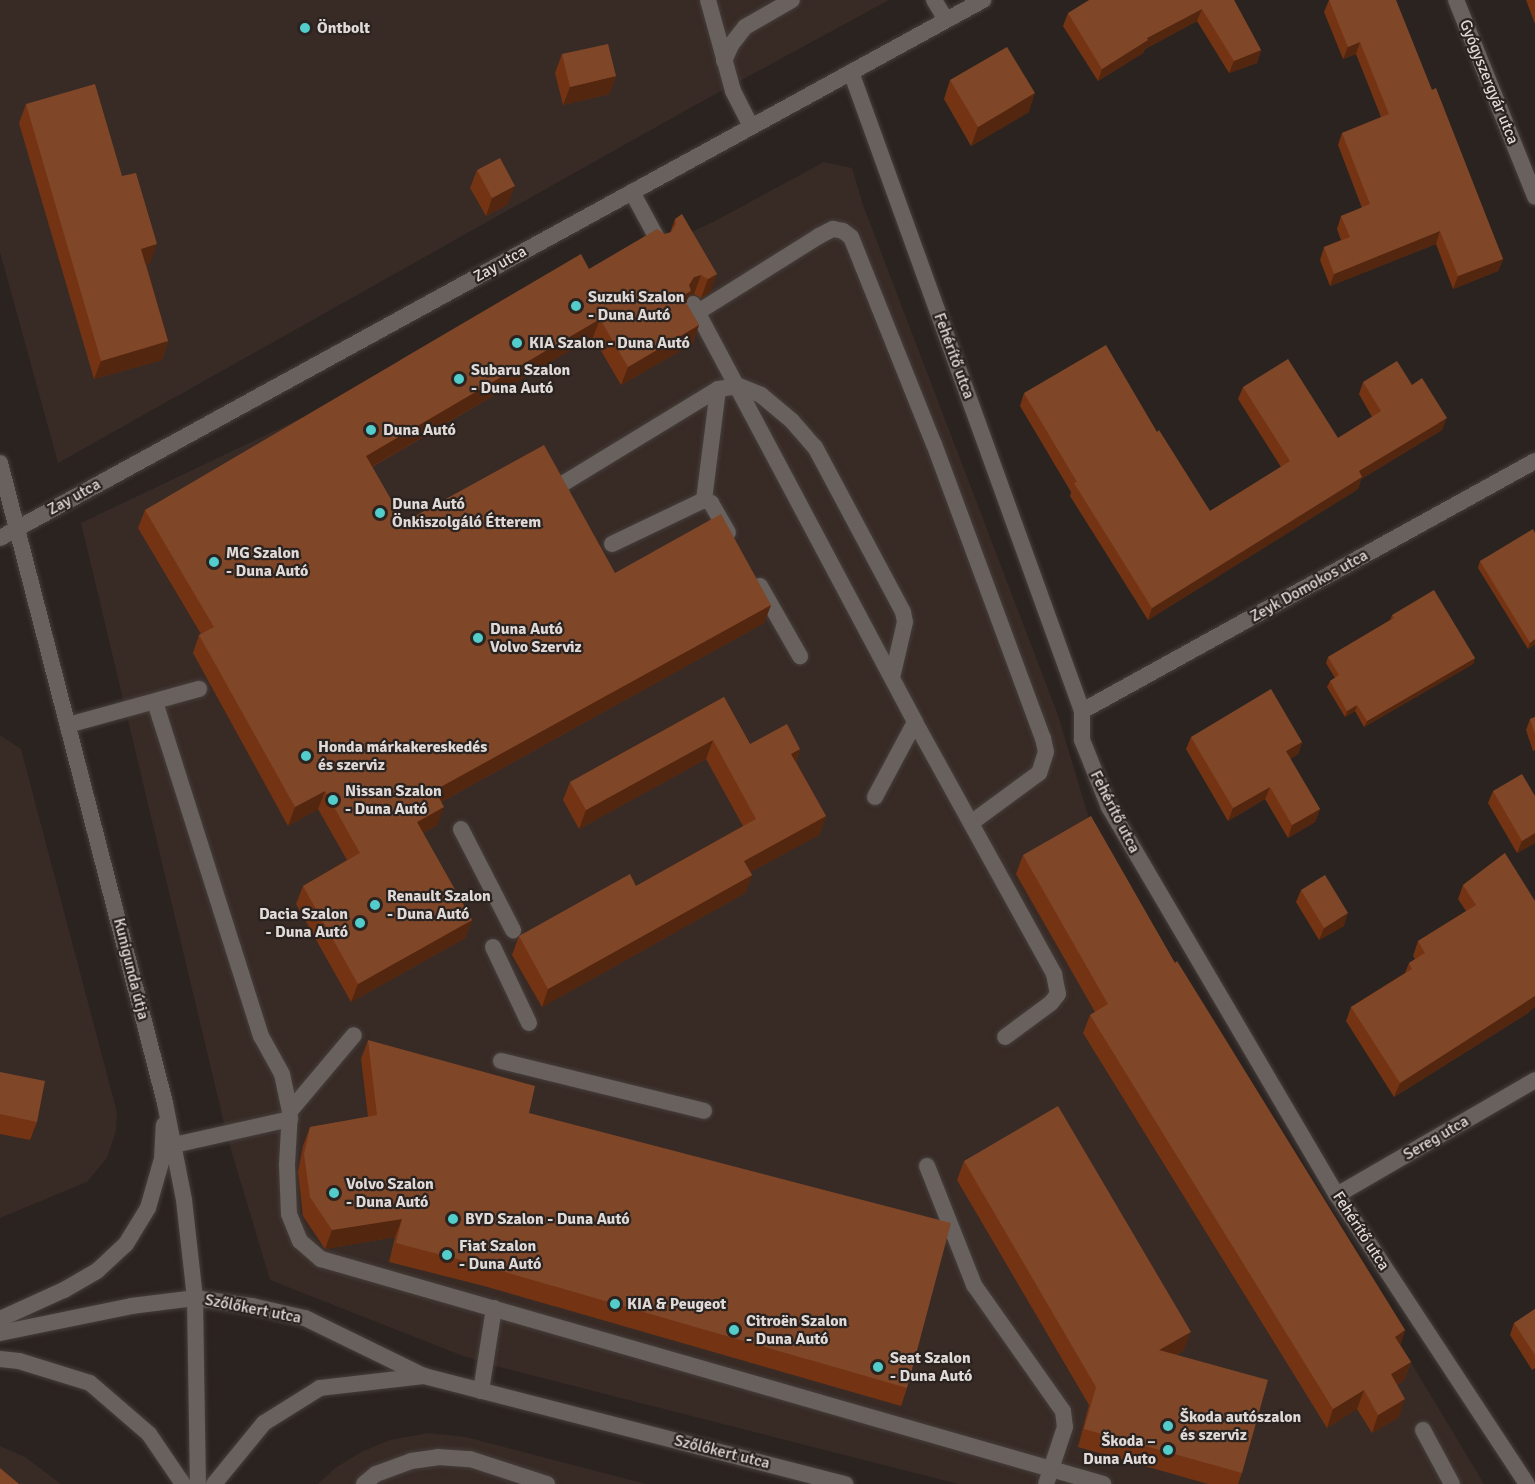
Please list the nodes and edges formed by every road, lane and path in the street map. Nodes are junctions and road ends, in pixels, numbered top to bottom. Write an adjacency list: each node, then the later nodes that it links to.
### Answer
1 (708, 0): 7 (street)
2 (792, 0): 7 (street)
3 (934, 0): 6 (street)
4 (983, 0): 6 (street, Zay utca)
5 (1456, 0): 11 (street, Gyógyszergyár utca)
6 (946, 20): 8 (street, Zay utca)
7 (724, 61): 9 (street)
8 (851, 72): 9 (street, Zay utca); 28 (street, Fehérítő utca)
9 (750, 125): 10 (street, Zay utca)
10 (632, 192): 12 (street); 19 (street, Zay utca)
11 (1535, 197)
12 (659, 242)
13 (739, 387): 14 (street); 25 (street); 25 (street); 32 (street)
14 (718, 389): 17 (street); 18 (street)
15 (1535, 461): 28 (street, Zeyk Domokos utca)
16 (0, 463): 19 (street, Kunigunda útja)
17 (564, 483)
18 (704, 500): 21 (street); 22 (street)
19 (18, 527): 20 (street, Zay utca); 30 (street, Kunigunda útja)
20 (0, 538)
21 (612, 544)
22 (735, 544)
23 (753, 574): 24 (street)
24 (800, 656)
25 (892, 678): 29 (street)
26 (199, 688): 27 (street)
27 (155, 702): 30 (street); 43 (street)
28 (1082, 711): 46 (street, Fehérítő utca)
29 (915, 722): 31 (street); 32 (street)
30 (68, 725): 41 (street, Kunigunda útja)
31 (875, 797)
32 (971, 823): 38 (street)
33 (462, 829): 34 (street)
34 (513, 930)
35 (493, 947): 36 (street)
36 (529, 1023)
37 (354, 1035): 43 (street)
38 (1005, 1037)
39 (501, 1061): 42 (street)
40 (1535, 1080): 46 (street, Sereg utca)
41 (165, 1103): 44 (street, Kunigunda útja); 49 (street)
42 (704, 1111)
43 (290, 1115): 44 (street); 48 (street)
44 (174, 1145): 47 (street, Kunigunda útja)
45 (927, 1166): 55 (street)
46 (1337, 1195): 65 (street, Fehérítő utca)
47 (195, 1298): 50 (street, Szőlőkert utca); 52 (street, Szőlőkert utca); 57 (street, Kunigunda útja)
48 (494, 1308): 53 (street); 55 (street)
49 (0, 1319)
50 (0, 1333)
51 (0, 1359): 56 (street)
52 (424, 1376): 53 (street, Szőlőkert utca); 58 (street, Szőlőkert utca)
53 (481, 1391): 61 (street, Szőlőkert utca)
54 (1423, 1430): 64 (street)
55 (1051, 1467): 62 (street); 63 (street)
56 (183, 1484)
57 (198, 1484)
58 (214, 1484)
59 (364, 1484): 60 (street)
60 (547, 1484)
61 (845, 1484)
62 (1046, 1484)
63 (1103, 1484)
64 (1452, 1484)
65 (1527, 1484)

